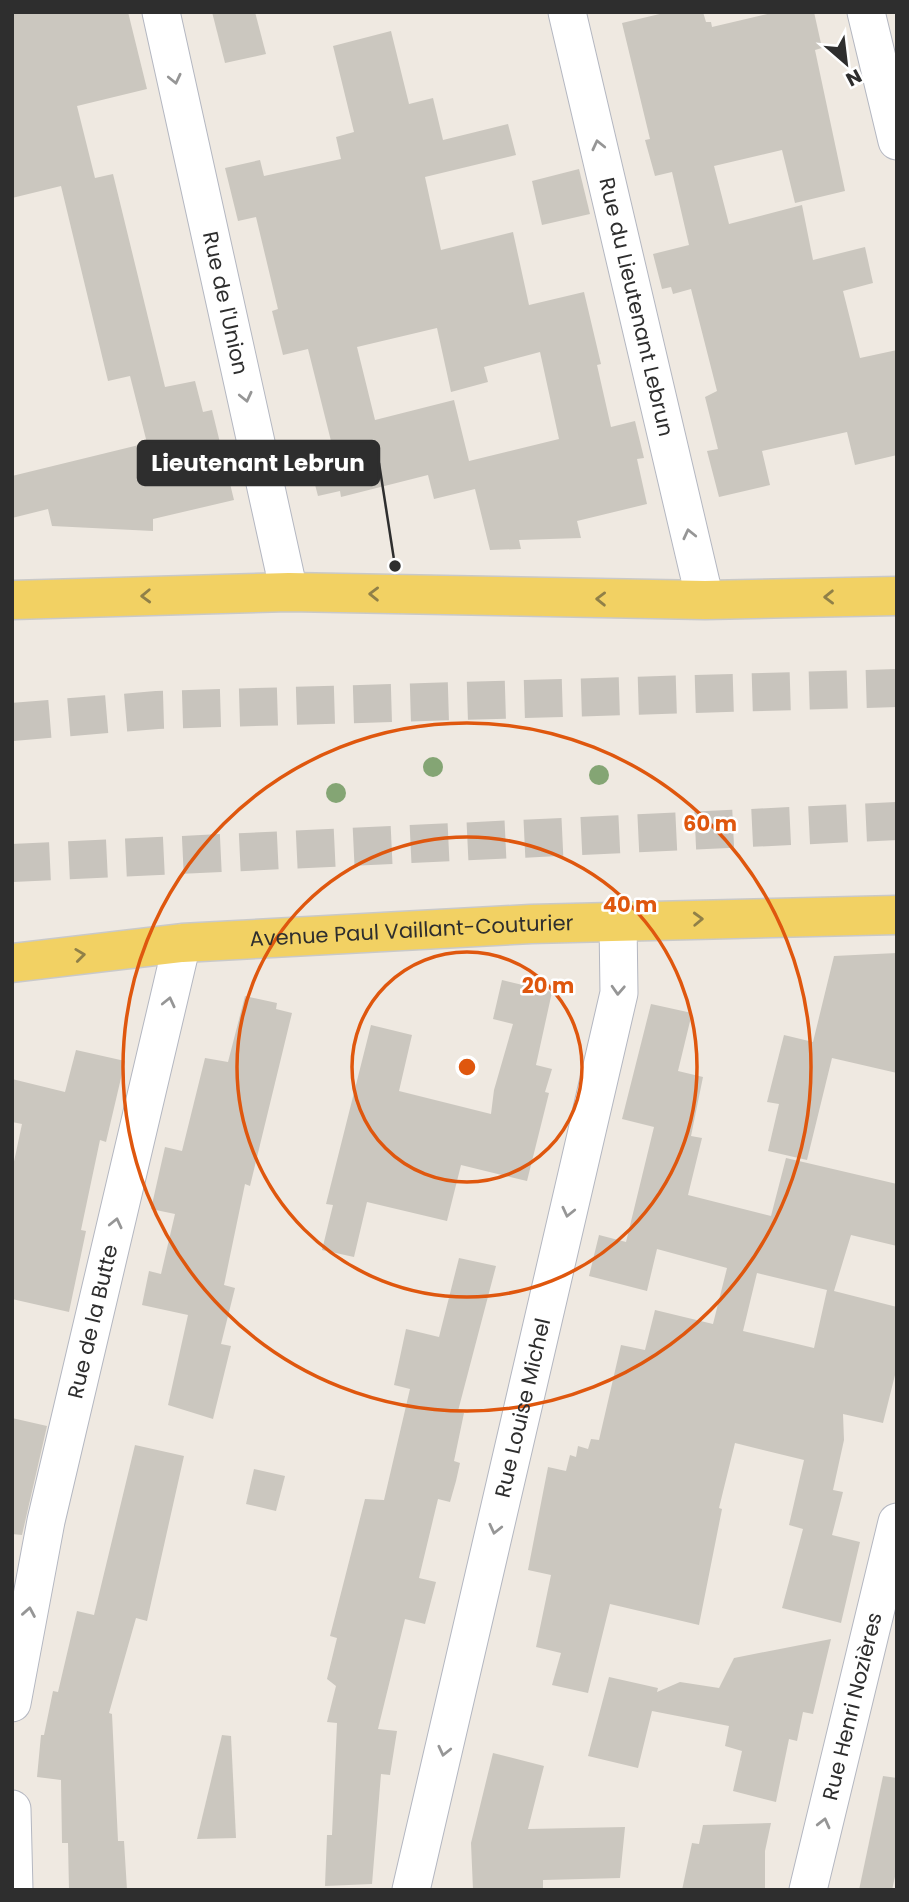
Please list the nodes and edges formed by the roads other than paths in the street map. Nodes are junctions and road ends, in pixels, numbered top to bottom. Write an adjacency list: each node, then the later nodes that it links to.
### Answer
1 (161, 12): 5 (street, Rue de l'Union, one-way to 5)
2 (567, 12): 8 (street, Rue du Lieutenant Lebrun, one-way to 2)
3 (866, 12): 4 (street)
4 (897, 141)
5 (289, 592): 7 (main road, one-way to 7); 8 (main road, one-way to 5)
6 (897, 596): 8 (main road, one-way to 8)
7 (12, 600)
8 (705, 600)
9 (897, 915): 10 (main road, Avenue Paul Vaillant-Couturier, one-way to 9)
10 (618, 922): 11 (main road, Avenue Paul Vaillant-Couturier); 17 (street, Rue Louise Michel, one-way to 17)
11 (183, 943): 12 (main road, Avenue Paul Vaillant-Couturier, one-way to 11); 14 (street, Rue de la Butte, one-way to 11)
12 (12, 963)
13 (897, 1522): 18 (street, Rue Henri Nozières, one-way to 13)
14 (12, 1703)
15 (12, 1809): 16 (street)
16 (14, 1890)
17 (411, 1890)
18 (808, 1890)

